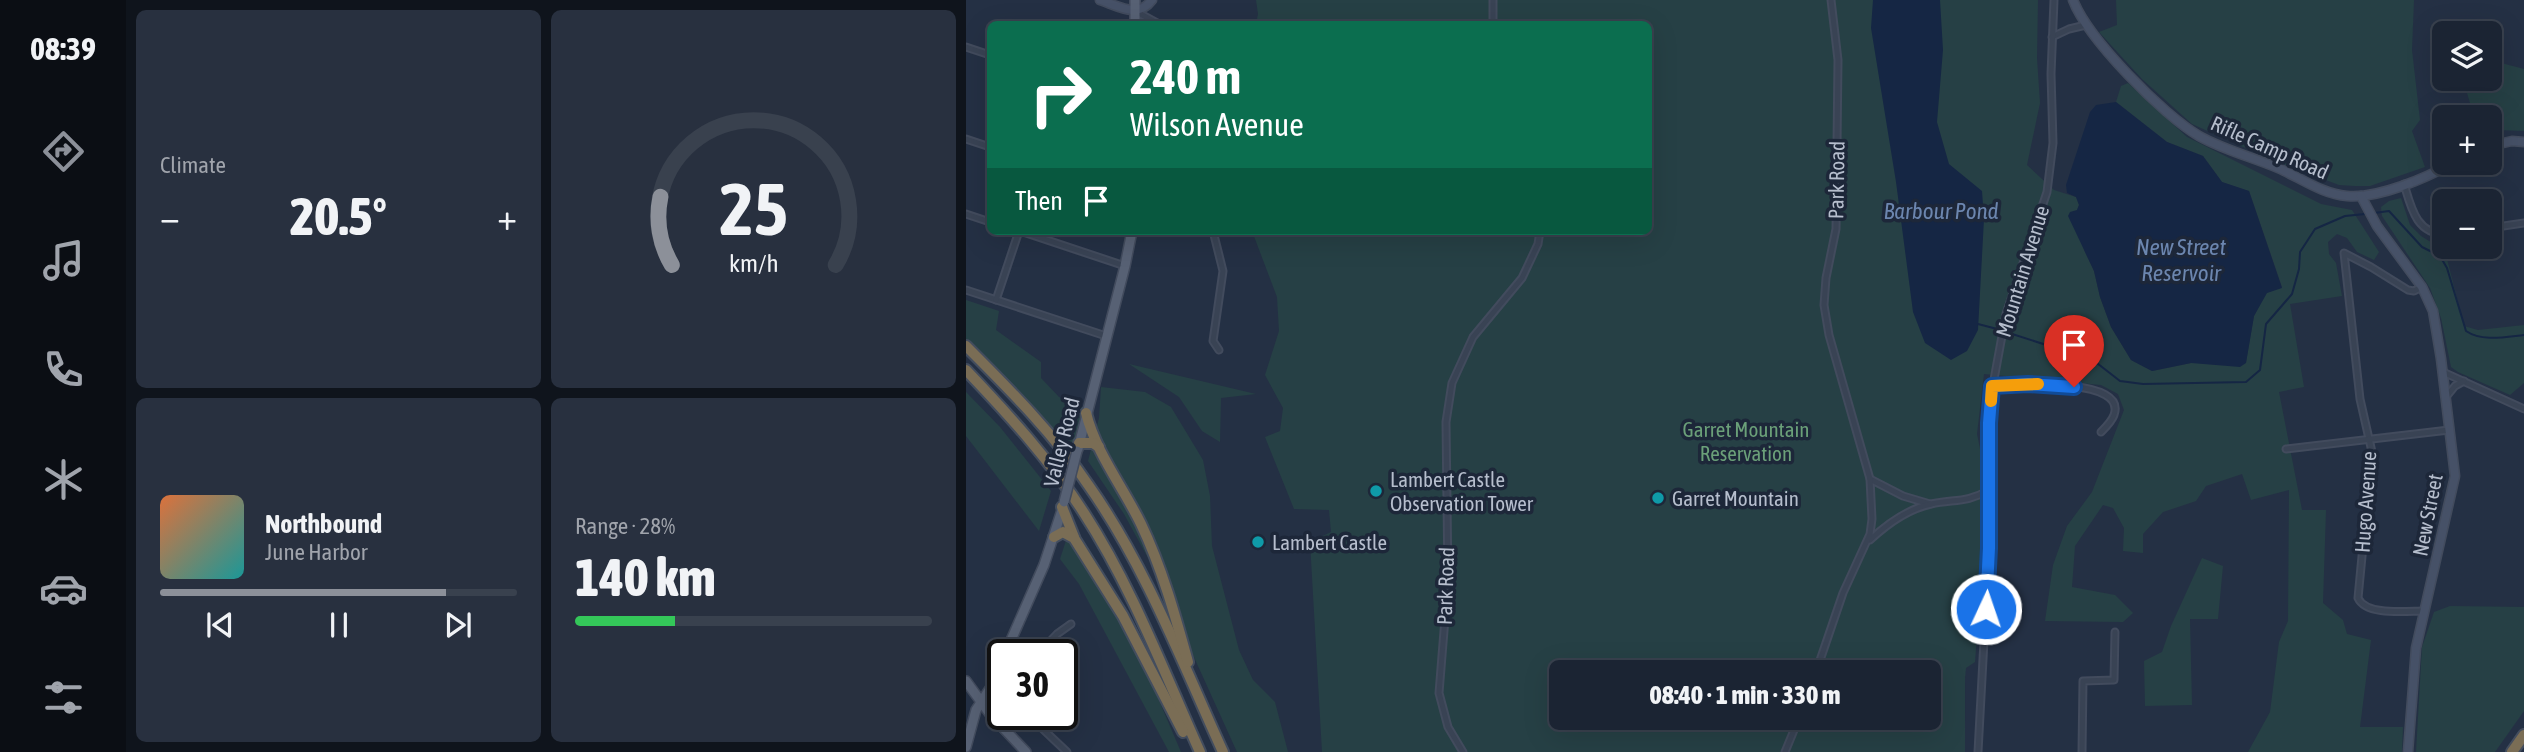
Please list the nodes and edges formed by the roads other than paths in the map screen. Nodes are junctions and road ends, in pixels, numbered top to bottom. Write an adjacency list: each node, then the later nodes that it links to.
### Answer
1 (1100, 0): 8 (street)
2 (1135, 0): 8 (main road)
3 (1152, 0): 8 (street)
4 (1493, 0): 11 (street)
5 (1831, 0): 53 (street, Park Road)
6 (2054, 0): 13 (street, Mountain Avenue)
7 (2073, 0): 12 (street, Rifle Camp Road)
8 (1135, 11): 9 (main road); 10 (street)
9 (1135, 21)
10 (1153, 21)
11 (1493, 21)
12 (2087, 25): 13 (street); 22 (street, Rifle Camp Road)
13 (2052, 37): 43 (street, Mountain Avenue)
14 (966, 47): 15 (street)
15 (987, 54)
16 (966, 139): 19 (street)
17 (2524, 142): 18 (street)
18 (2502, 143)
19 (987, 146)
20 (2432, 172): 21 (street)
21 (2404, 184): 22 (street); 27 (street)
22 (2361, 196): 34 (street)
23 (966, 214): 24 (street)
24 (987, 221)
25 (2524, 223): 26 (street)
26 (2502, 226)
27 (2432, 233)
28 (1018, 235): 36 (street)
29 (1031, 235): 33 (street)
30 (1131, 235): 33 (main road, Valley Road)
31 (1214, 235): 39 (street)
32 (1539, 235): 79 (street, Park Road)
33 (1125, 266): 37 (main road, Valley Road)
34 (2422, 287): 41 (street, New Street); 49 (street, Hugo Avenue)
35 (966, 290): 36 (street)
36 (996, 300): 37 (street)
37 (1107, 336): 46 (main road, Valley Road)
38 (966, 346): 67 (highway)
39 (1219, 350)
40 (966, 370): 73 (highway)
41 (2442, 372): 42 (street); 44 (street, New Street)
42 (2464, 381): 44 (street); 45 (street)
43 (1992, 386): 48 (street); 54 (street, Mountain Avenue)
44 (2446, 397): 47 (street, New Street)
45 (2524, 409)
46 (1086, 413): 50 (main road, Valley Road); 51 (highway)
47 (2449, 429): 49 (street); 60 (street, New Street)
48 (2101, 432)
49 (2369, 439): 52 (street); 60 (street, Hugo Avenue)
50 (1079, 447): 51 (highway); 56 (main road, Valley Road, bridge)
51 (1099, 447): 67 (highway)
52 (2286, 449)
53 (1870, 479): 55 (street, Park Road); 59 (street, Park Road)
54 (1989, 490): 55 (street, Park Road); 81 (street, Mountain Avenue)
55 (1930, 504): 59 (street, Park Road)
56 (1063, 505): 57 (main road, Valley Road); 58 (highway)
57 (1054, 537): 58 (highway); 63 (main road, Valley Road)
58 (1074, 538): 73 (highway)
59 (1865, 545): 65 (street, Park Road)
60 (2424, 611): 83 (street, New Street)
61 (1071, 624): 64 (street)
62 (2115, 632): 82 (street)
63 (1012, 639)
64 (1052, 639)
65 (1820, 660)
66 (966, 681): 69 (main road)
67 (1195, 689): 78 (highway)
68 (987, 693): 69 (main road)
69 (981, 703): 74 (main road); 75 (main road)
70 (1044, 730): 76 (street)
71 (1794, 730): 80 (street)
72 (2524, 735): 84 (highway)
73 (1194, 740): 77 (highway)
74 (966, 746)
75 (1026, 752)
76 (1067, 752)
77 (1200, 752)
78 (1223, 752)
79 (1463, 752)
80 (1786, 752)
81 (1978, 752)
82 (2082, 752)
83 (2408, 752)
84 (2512, 752)

